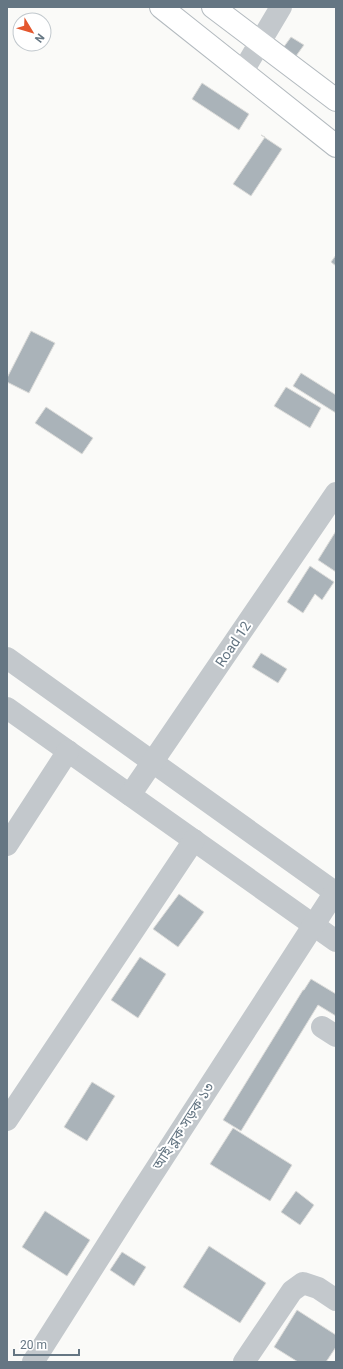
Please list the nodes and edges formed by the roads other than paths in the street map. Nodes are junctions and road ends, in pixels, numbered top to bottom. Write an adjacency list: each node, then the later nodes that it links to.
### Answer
1 (161, 7): 5 (street)
2 (213, 7): 4 (street)
3 (281, 7): 4 (street)
4 (260, 42): 5 (street); 6 (street)
5 (243, 71): 7 (street)
6 (336, 100)
7 (336, 146)
8 (336, 493): 12 (street, Road 12)
9 (7, 658): 12 (street)
10 (7, 708): 11 (street)
11 (68, 751): 13 (street); 15 (street)
12 (152, 762): 13 (street, Road 12); 16 (street)
13 (130, 795): 14 (street)
14 (194, 840): 17 (street); 19 (street)
15 (7, 845)
16 (336, 892): 17 (street, আই ব্লক সড়ক ১৩)
17 (314, 926): 18 (street); 21 (street, আই ব্লক সড়ক ১৩)
18 (336, 941)
19 (7, 1120)
20 (336, 1300): 22 (street)
21 (33, 1362)
22 (244, 1362)

